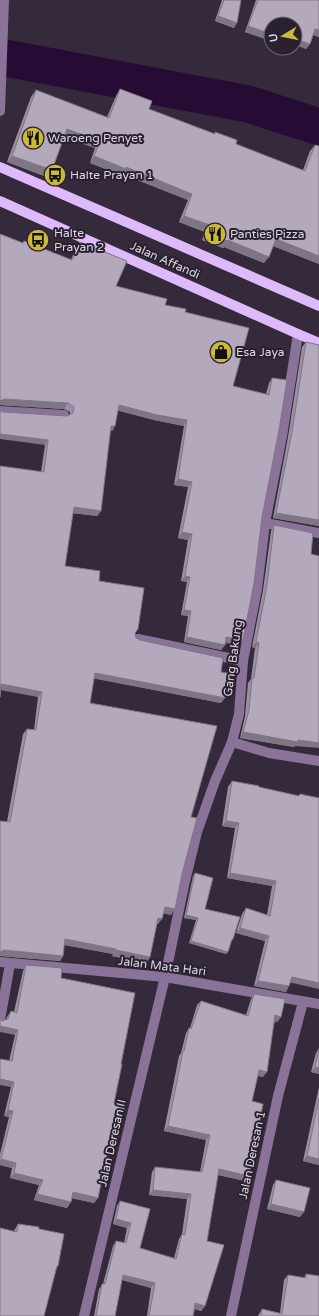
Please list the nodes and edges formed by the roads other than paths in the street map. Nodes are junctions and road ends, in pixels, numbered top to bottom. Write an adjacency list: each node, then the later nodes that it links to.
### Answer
1 (4, 4): 2 (street)
2 (1, 97): 3 (street)
3 (0, 111)
4 (0, 167): 6 (main road, Jalan Affandi)
5 (0, 201): 7 (main road, Jalan Affandi)
6 (319, 306)
7 (298, 334): 8 (main road, Jalan Affandi); 11 (street, Gang Bakung)
8 (319, 343)
9 (0, 411): 10 (street)
10 (64, 415)
11 (265, 523): 12 (street); 14 (street, Gang Bakung)
12 (319, 533)
13 (138, 639): 14 (street)
14 (243, 661): 15 (street, Gang Bakung)
15 (232, 742): 16 (street); 18 (street, Gang Bakung)
16 (319, 761)
17 (5, 963): 18 (street, Jalan Mata Hari); 21 (street)
18 (165, 977): 19 (street, Jalan Mata Hari); 22 (street, Jalan Deresan II)
19 (303, 1002): 20 (street, Jalan Mata Hari); 23 (street, Jalan Deresan 1)
20 (319, 1004)
21 (0, 1020)
22 (84, 1316)
23 (231, 1316)

